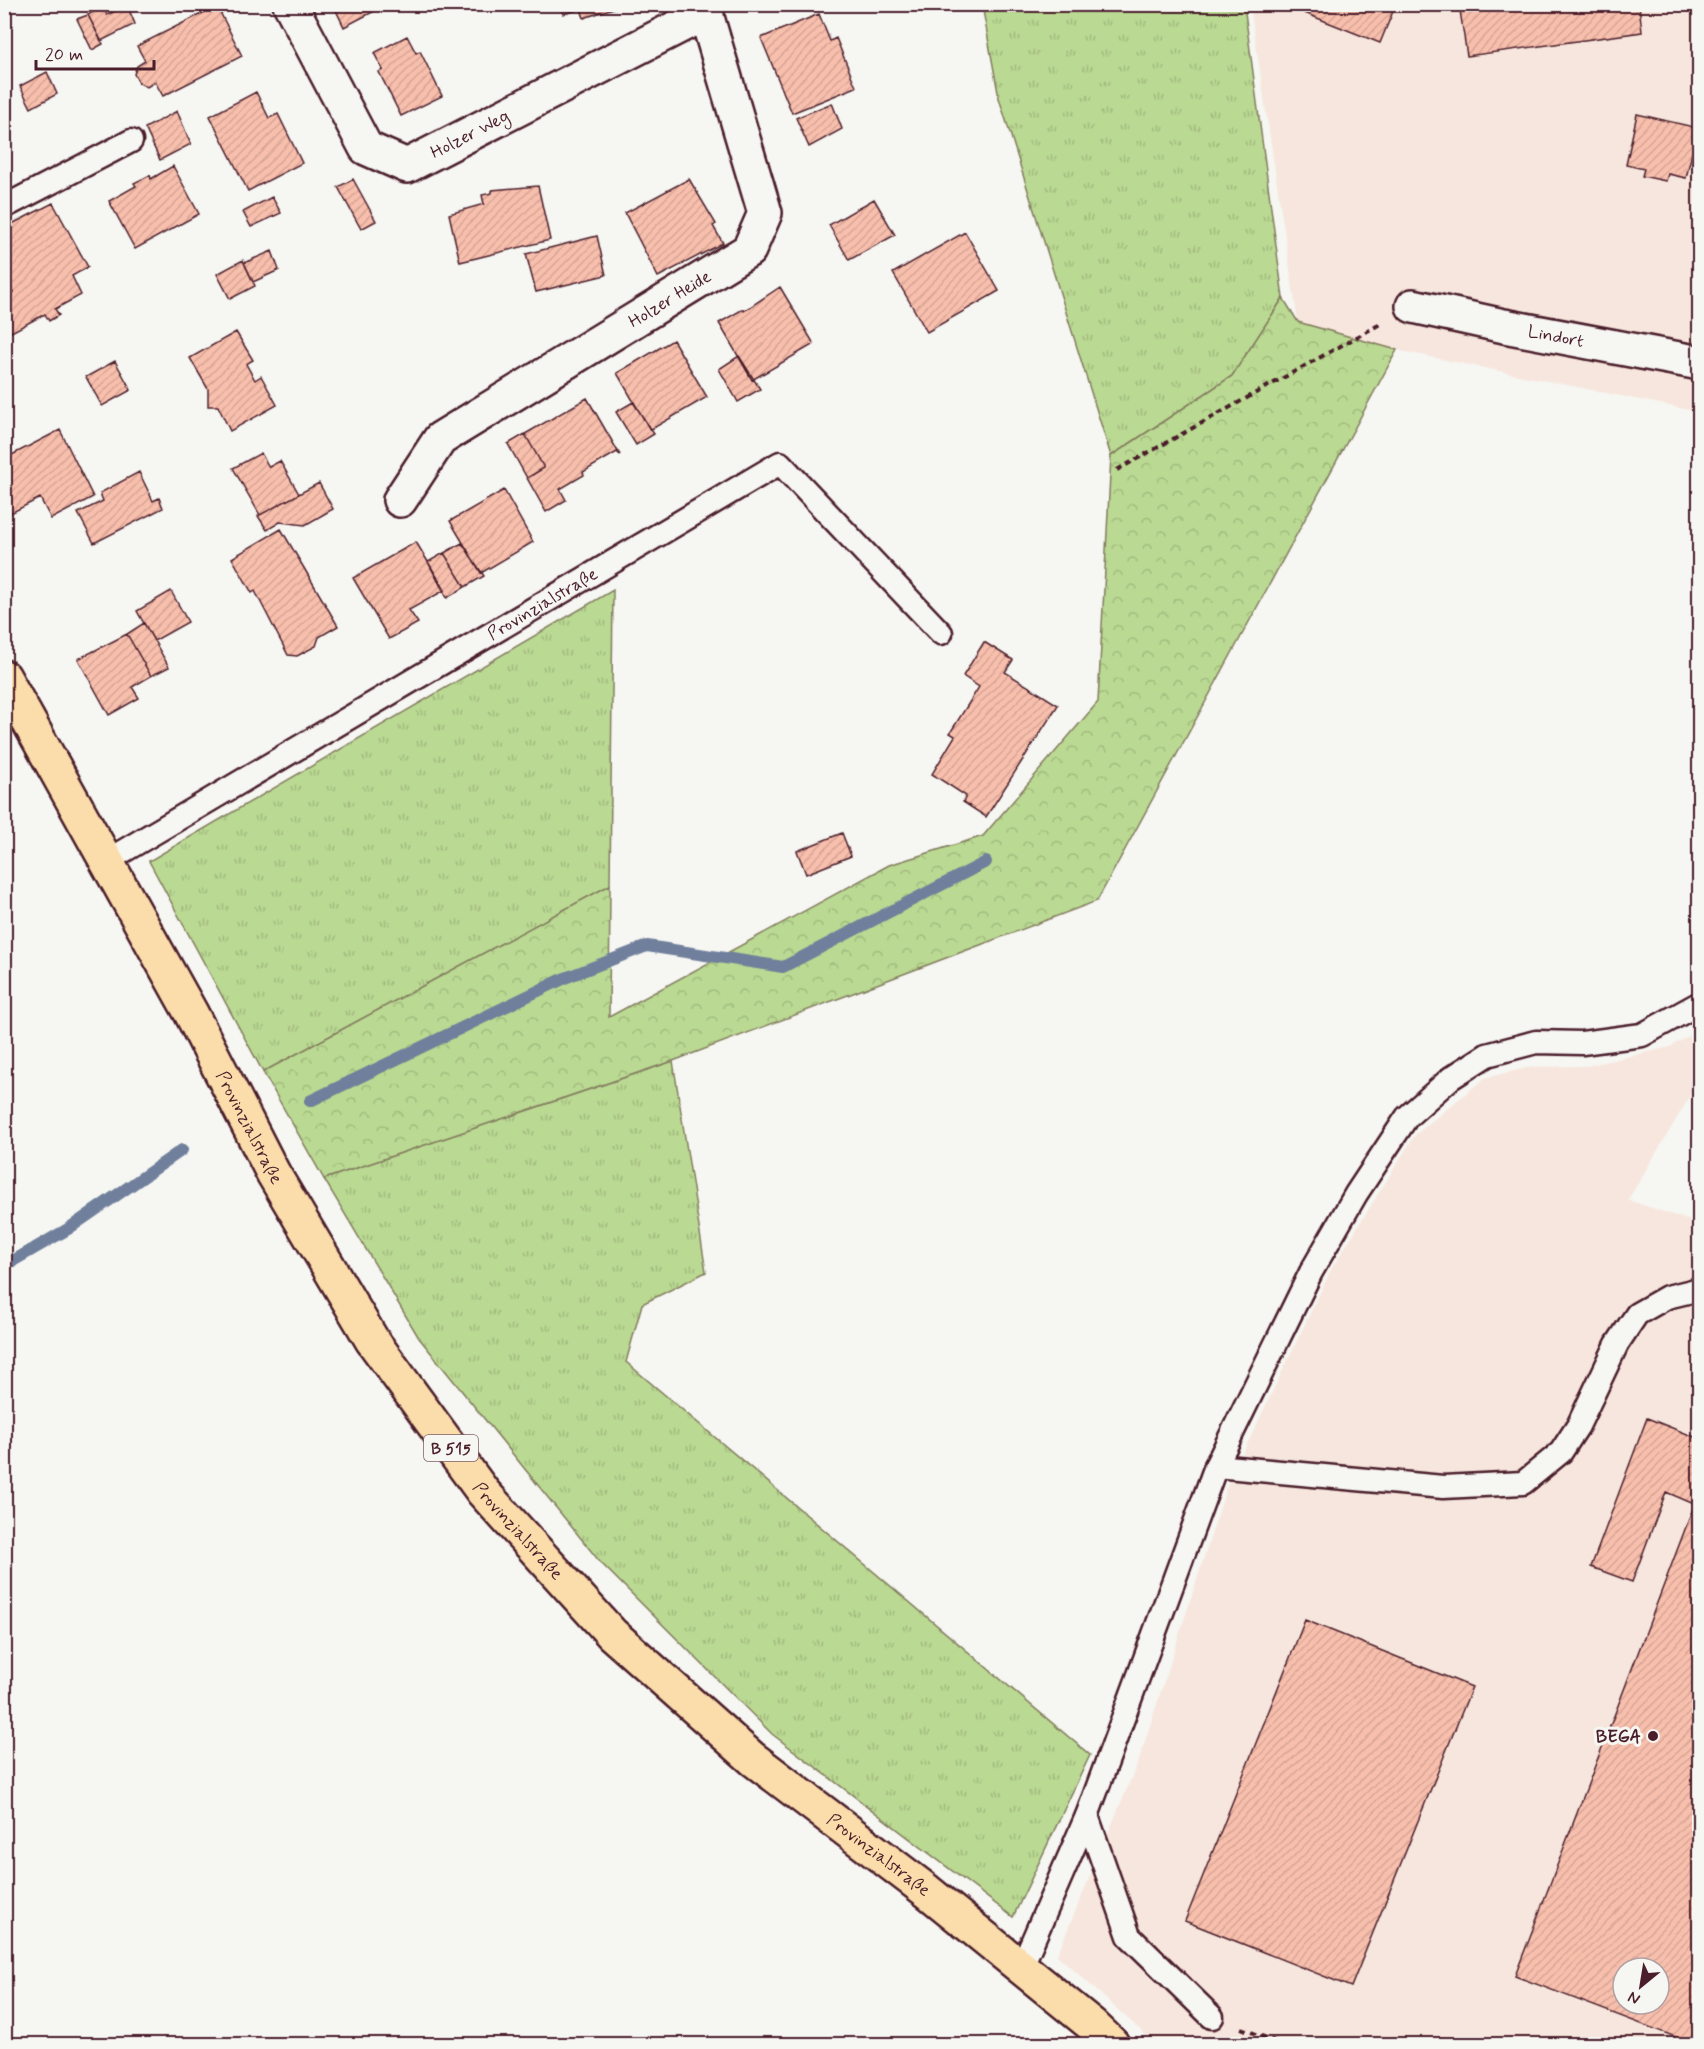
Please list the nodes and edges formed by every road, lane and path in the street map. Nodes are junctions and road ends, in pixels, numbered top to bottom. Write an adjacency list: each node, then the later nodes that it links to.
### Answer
1 (290, 4): 2 (street, Holzer Weg)
2 (705, 8): 8 (street, Holzer Heide)
3 (131, 141): 4 (lane)
4 (4, 207)
5 (1413, 306): 6 (street, Lindort); 7 (path)
6 (1700, 363)
7 (1117, 470)
8 (400, 500)
9 (941, 633): 11 (lane, Provinzialstraße)
10 (4, 676): 11 (main road, Provinzialstraße / B 515)
11 (105, 862): 16 (main road, Provinzialstraße / B 515)
12 (1700, 1003): 14 (lane)
13 (1700, 1289): 14 (lane)
14 (1216, 1466): 15 (lane)
15 (1087, 1816): 16 (lane); 17 (lane)
16 (1021, 1968): 18 (main road, Provinzialstraße / B 515)
17 (1212, 2017): 19 (path)
18 (1112, 2044)
19 (1282, 2044)

